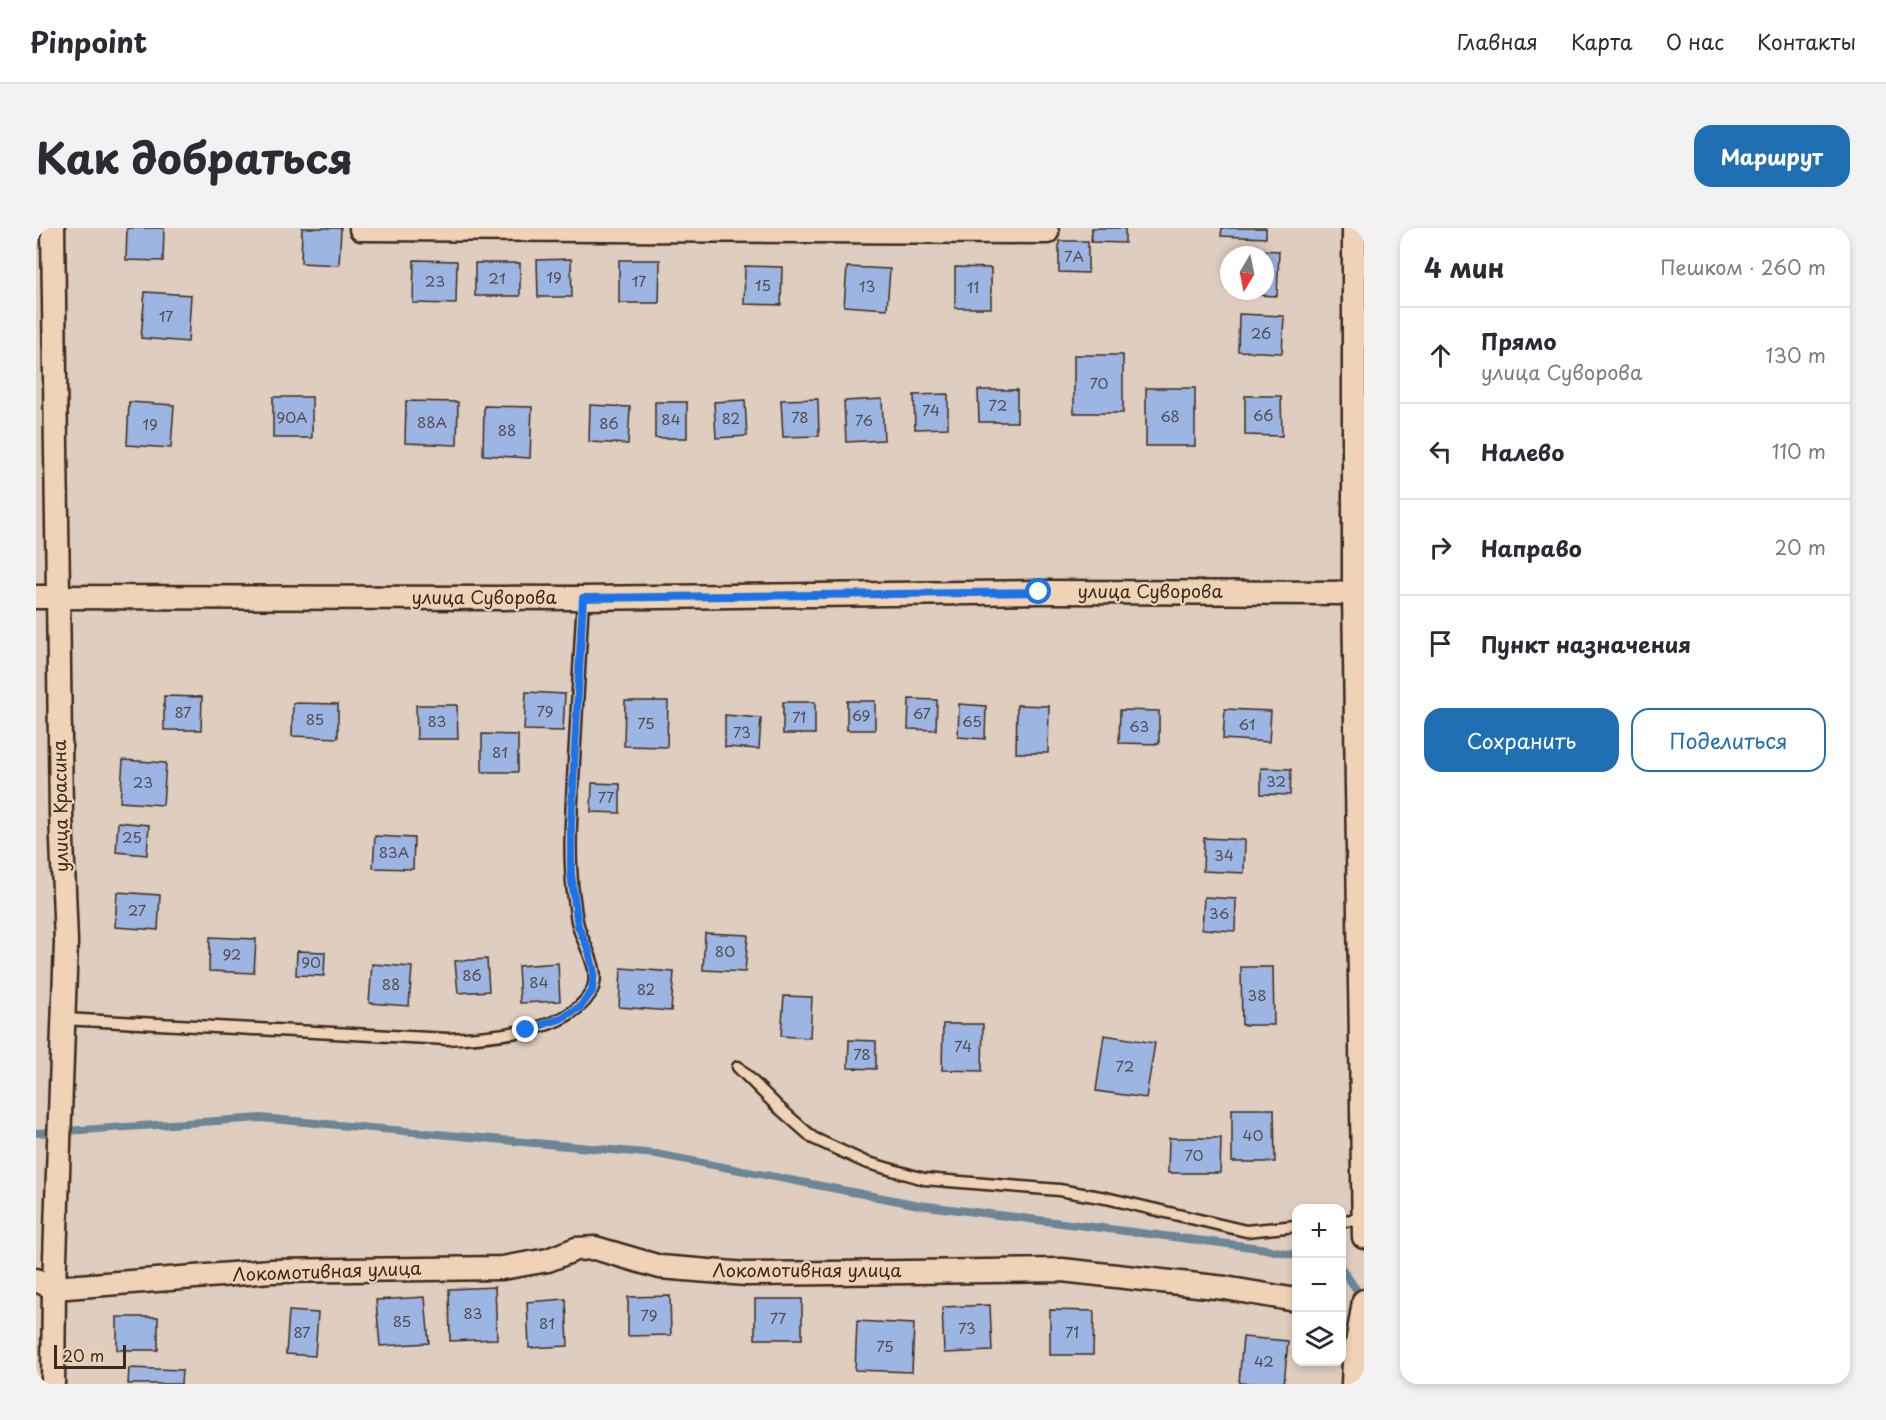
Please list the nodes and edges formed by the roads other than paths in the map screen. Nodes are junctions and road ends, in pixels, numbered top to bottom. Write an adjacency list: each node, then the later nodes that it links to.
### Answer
1 (52, 228): 7 (street, улица Красина)
2 (361, 228): 3 (street)
3 (712, 229): 4 (street)
4 (1047, 232)
5 (1357, 232): 6 (street)
6 (1359, 593): 8 (street, улица Суворова); 11 (street)
7 (47, 597): 8 (street, улица Суворова); 9 (street, улица Красина)
8 (583, 598): 9 (lane)
9 (63, 1019): 13 (street, улица Красина)
10 (738, 1067): 12 (lane)
11 (1358, 1224)
12 (1292, 1226)
13 (45, 1284): 14 (street, Локомотивная улица); 17 (street, улица Красина)
14 (1292, 1299)
15 (1364, 1301): 16 (street)
16 (1349, 1363)
17 (53, 1384)

